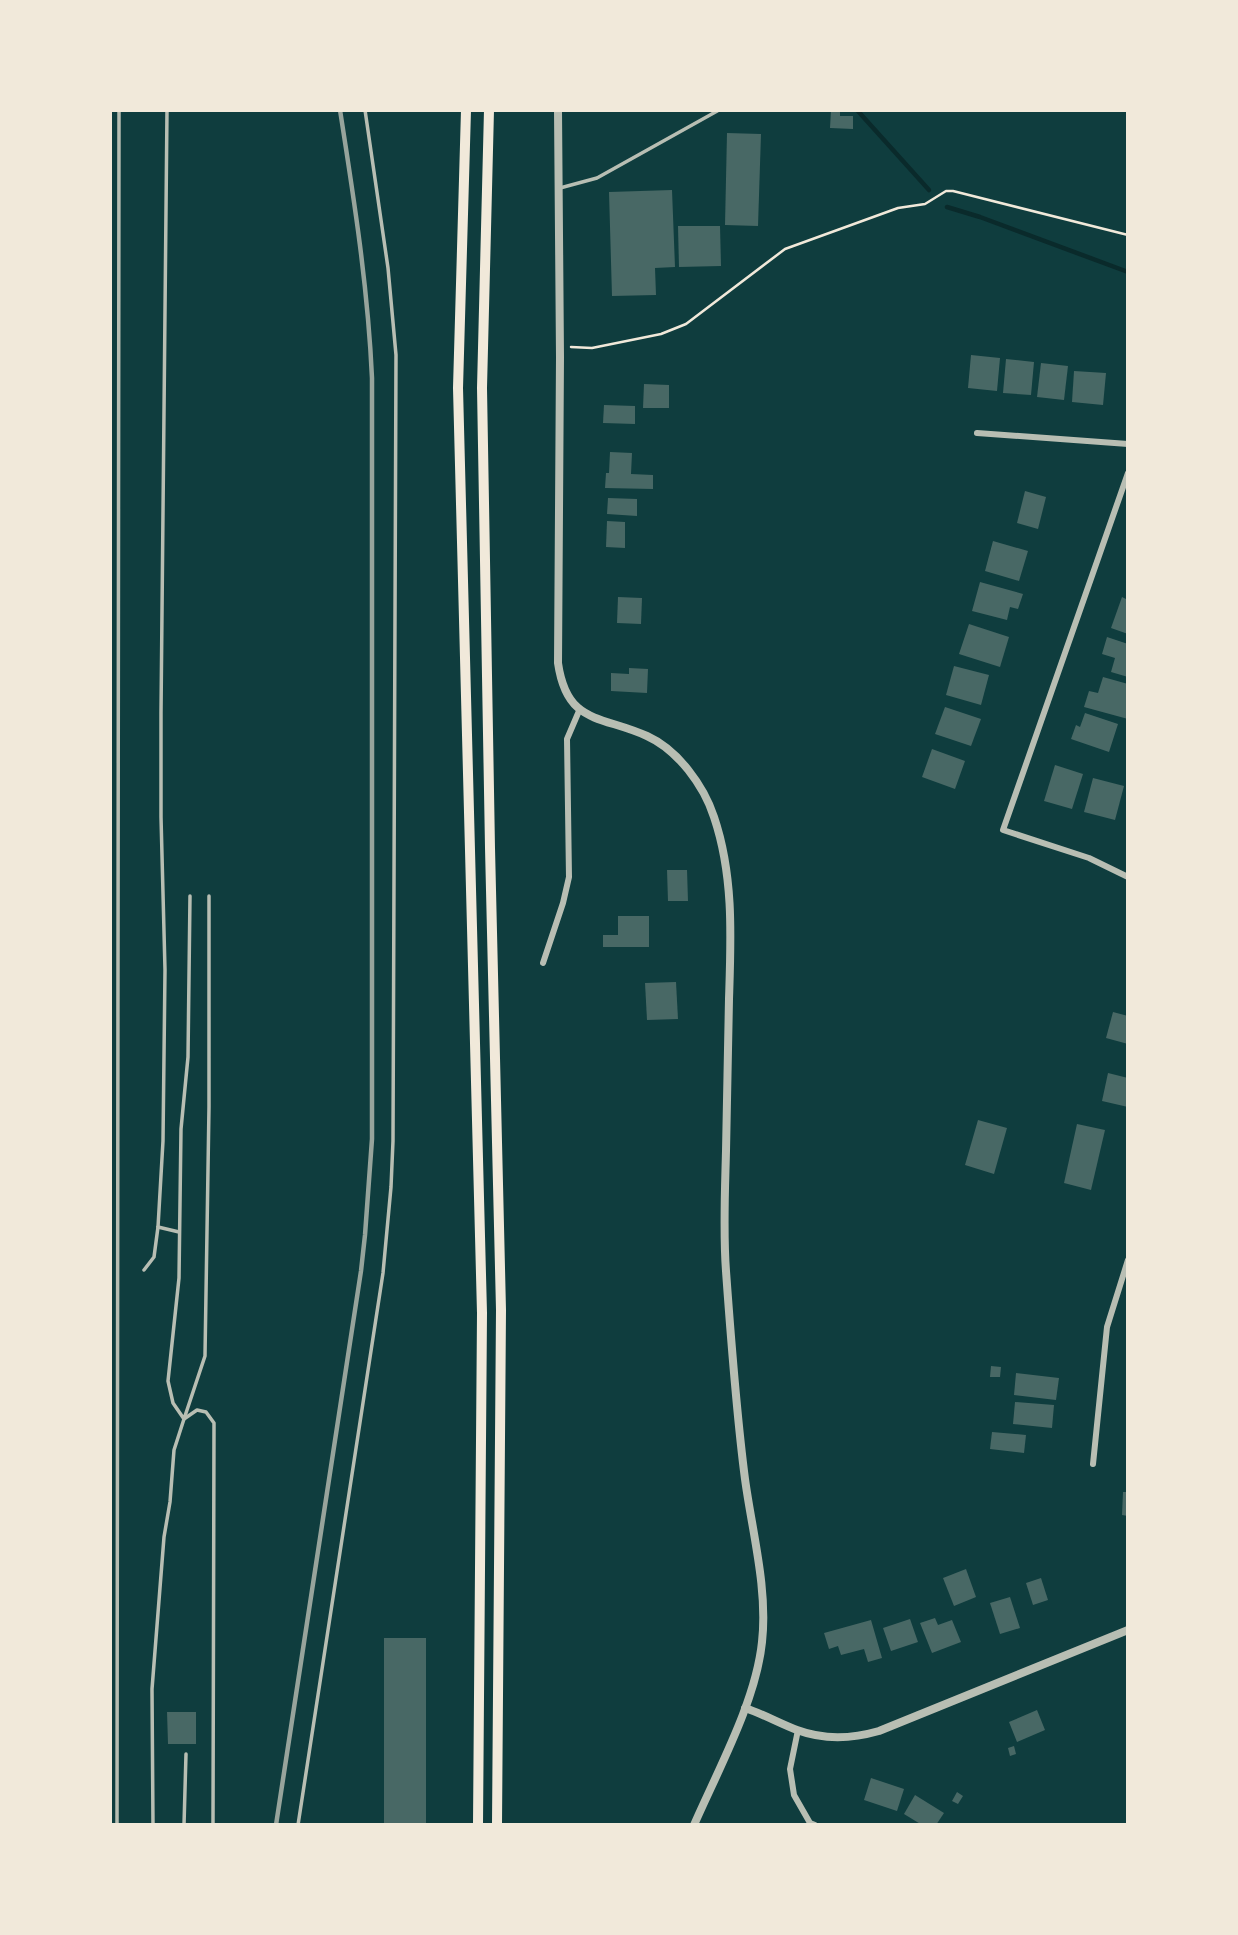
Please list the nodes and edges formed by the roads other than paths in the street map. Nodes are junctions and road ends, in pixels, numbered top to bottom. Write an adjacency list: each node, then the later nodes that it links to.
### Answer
1 (119, 110): 27 (lane)
2 (167, 110): 17 (lane)
3 (365, 110): 31 (lane)
4 (466, 110): 32 (highway)
5 (489, 110): 33 (highway)
6 (558, 110): 8 (street)
7 (719, 110): 8 (lane)
8 (558, 189): 12 (street)
9 (977, 433): 10 (street)
10 (1128, 444)
11 (1128, 473): 13 (street)
12 (579, 710): 16 (street); 24 (street)
13 (1128, 877)
14 (190, 896): 18 (lane)
15 (209, 896): 21 (lane)
16 (543, 963)
17 (158, 1227): 18 (lane); 20 (lane)
18 (180, 1232): 21 (lane)
19 (1128, 1260): 22 (street)
20 (144, 1270)
21 (184, 1419): 28 (lane); 30 (lane)
22 (1093, 1464)
23 (1128, 1630): 25 (street)
24 (745, 1708): 25 (street); 34 (street)
25 (798, 1730): 35 (street)
26 (186, 1754): 29 (lane)
27 (117, 1825)
28 (153, 1825)
29 (184, 1825)
30 (214, 1825)
31 (298, 1825)
32 (478, 1825)
33 (497, 1825)
34 (694, 1825)
35 (815, 1825)

